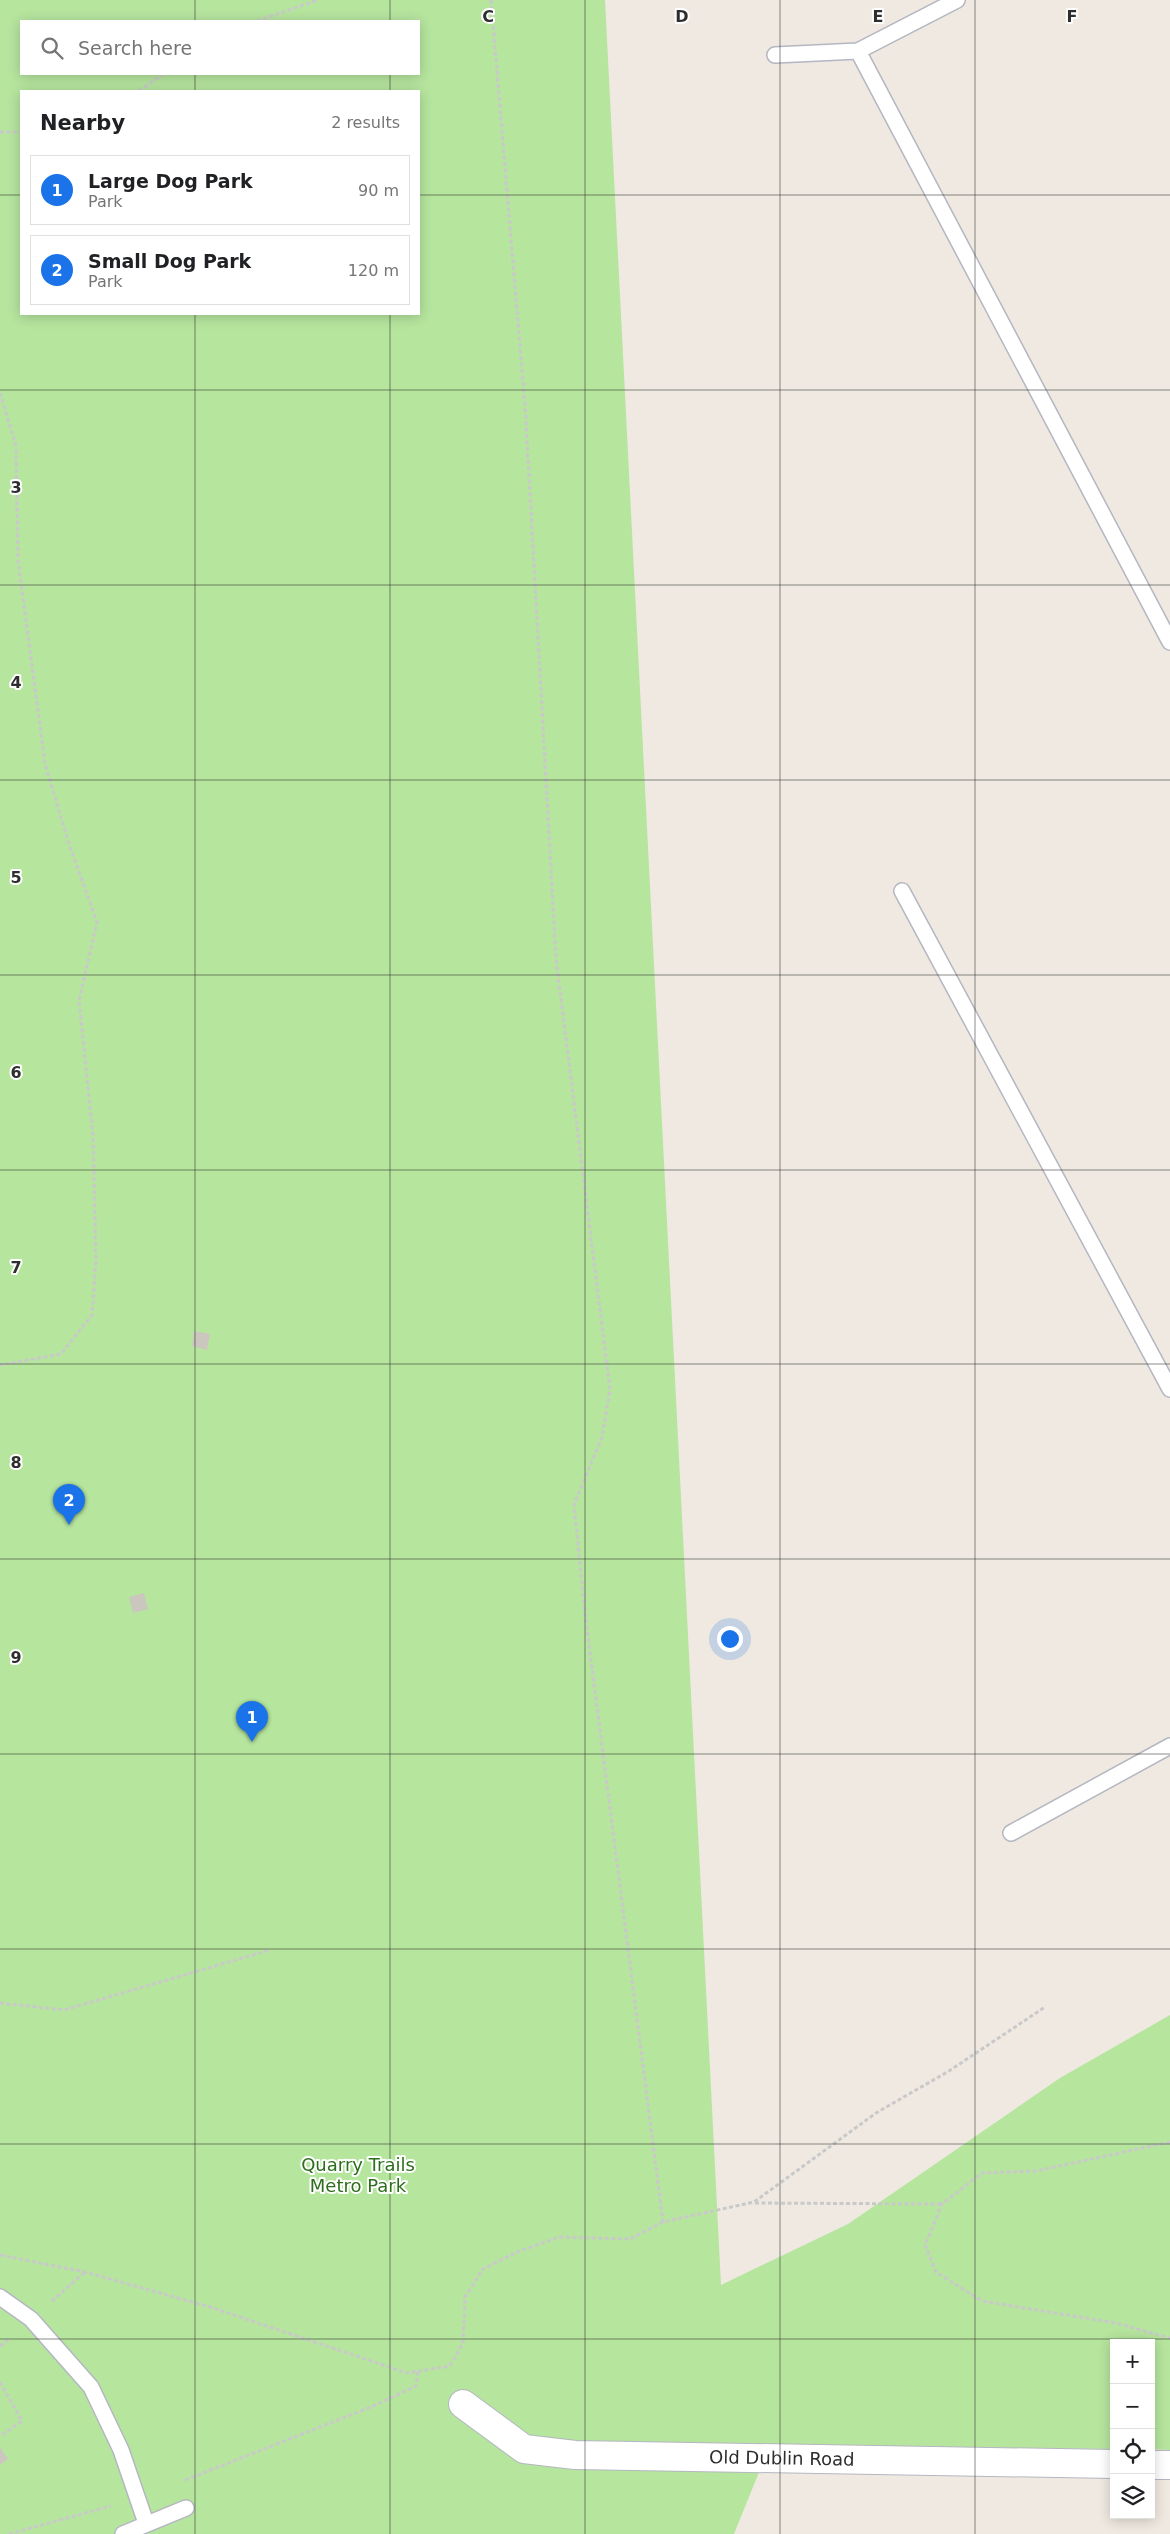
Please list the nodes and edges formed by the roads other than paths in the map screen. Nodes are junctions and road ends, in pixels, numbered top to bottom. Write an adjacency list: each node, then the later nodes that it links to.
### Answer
1 (957, 0): 2 (lane)
2 (858, 51): 3 (lane); 4 (lane)
3 (775, 55)
4 (1170, 642)
5 (902, 891): 6 (lane)
6 (1170, 1389)
7 (1170, 1746): 8 (lane)
8 (1011, 1833)
9 (0, 2297): 15 (lane)
10 (463, 2404): 11 (street, Old Dublin Road)
11 (1110, 2464)
12 (1155, 2465): 13 (street)
13 (1170, 2465)
14 (186, 2508): 15 (lane)
15 (146, 2523): 16 (lane)
16 (123, 2534)

